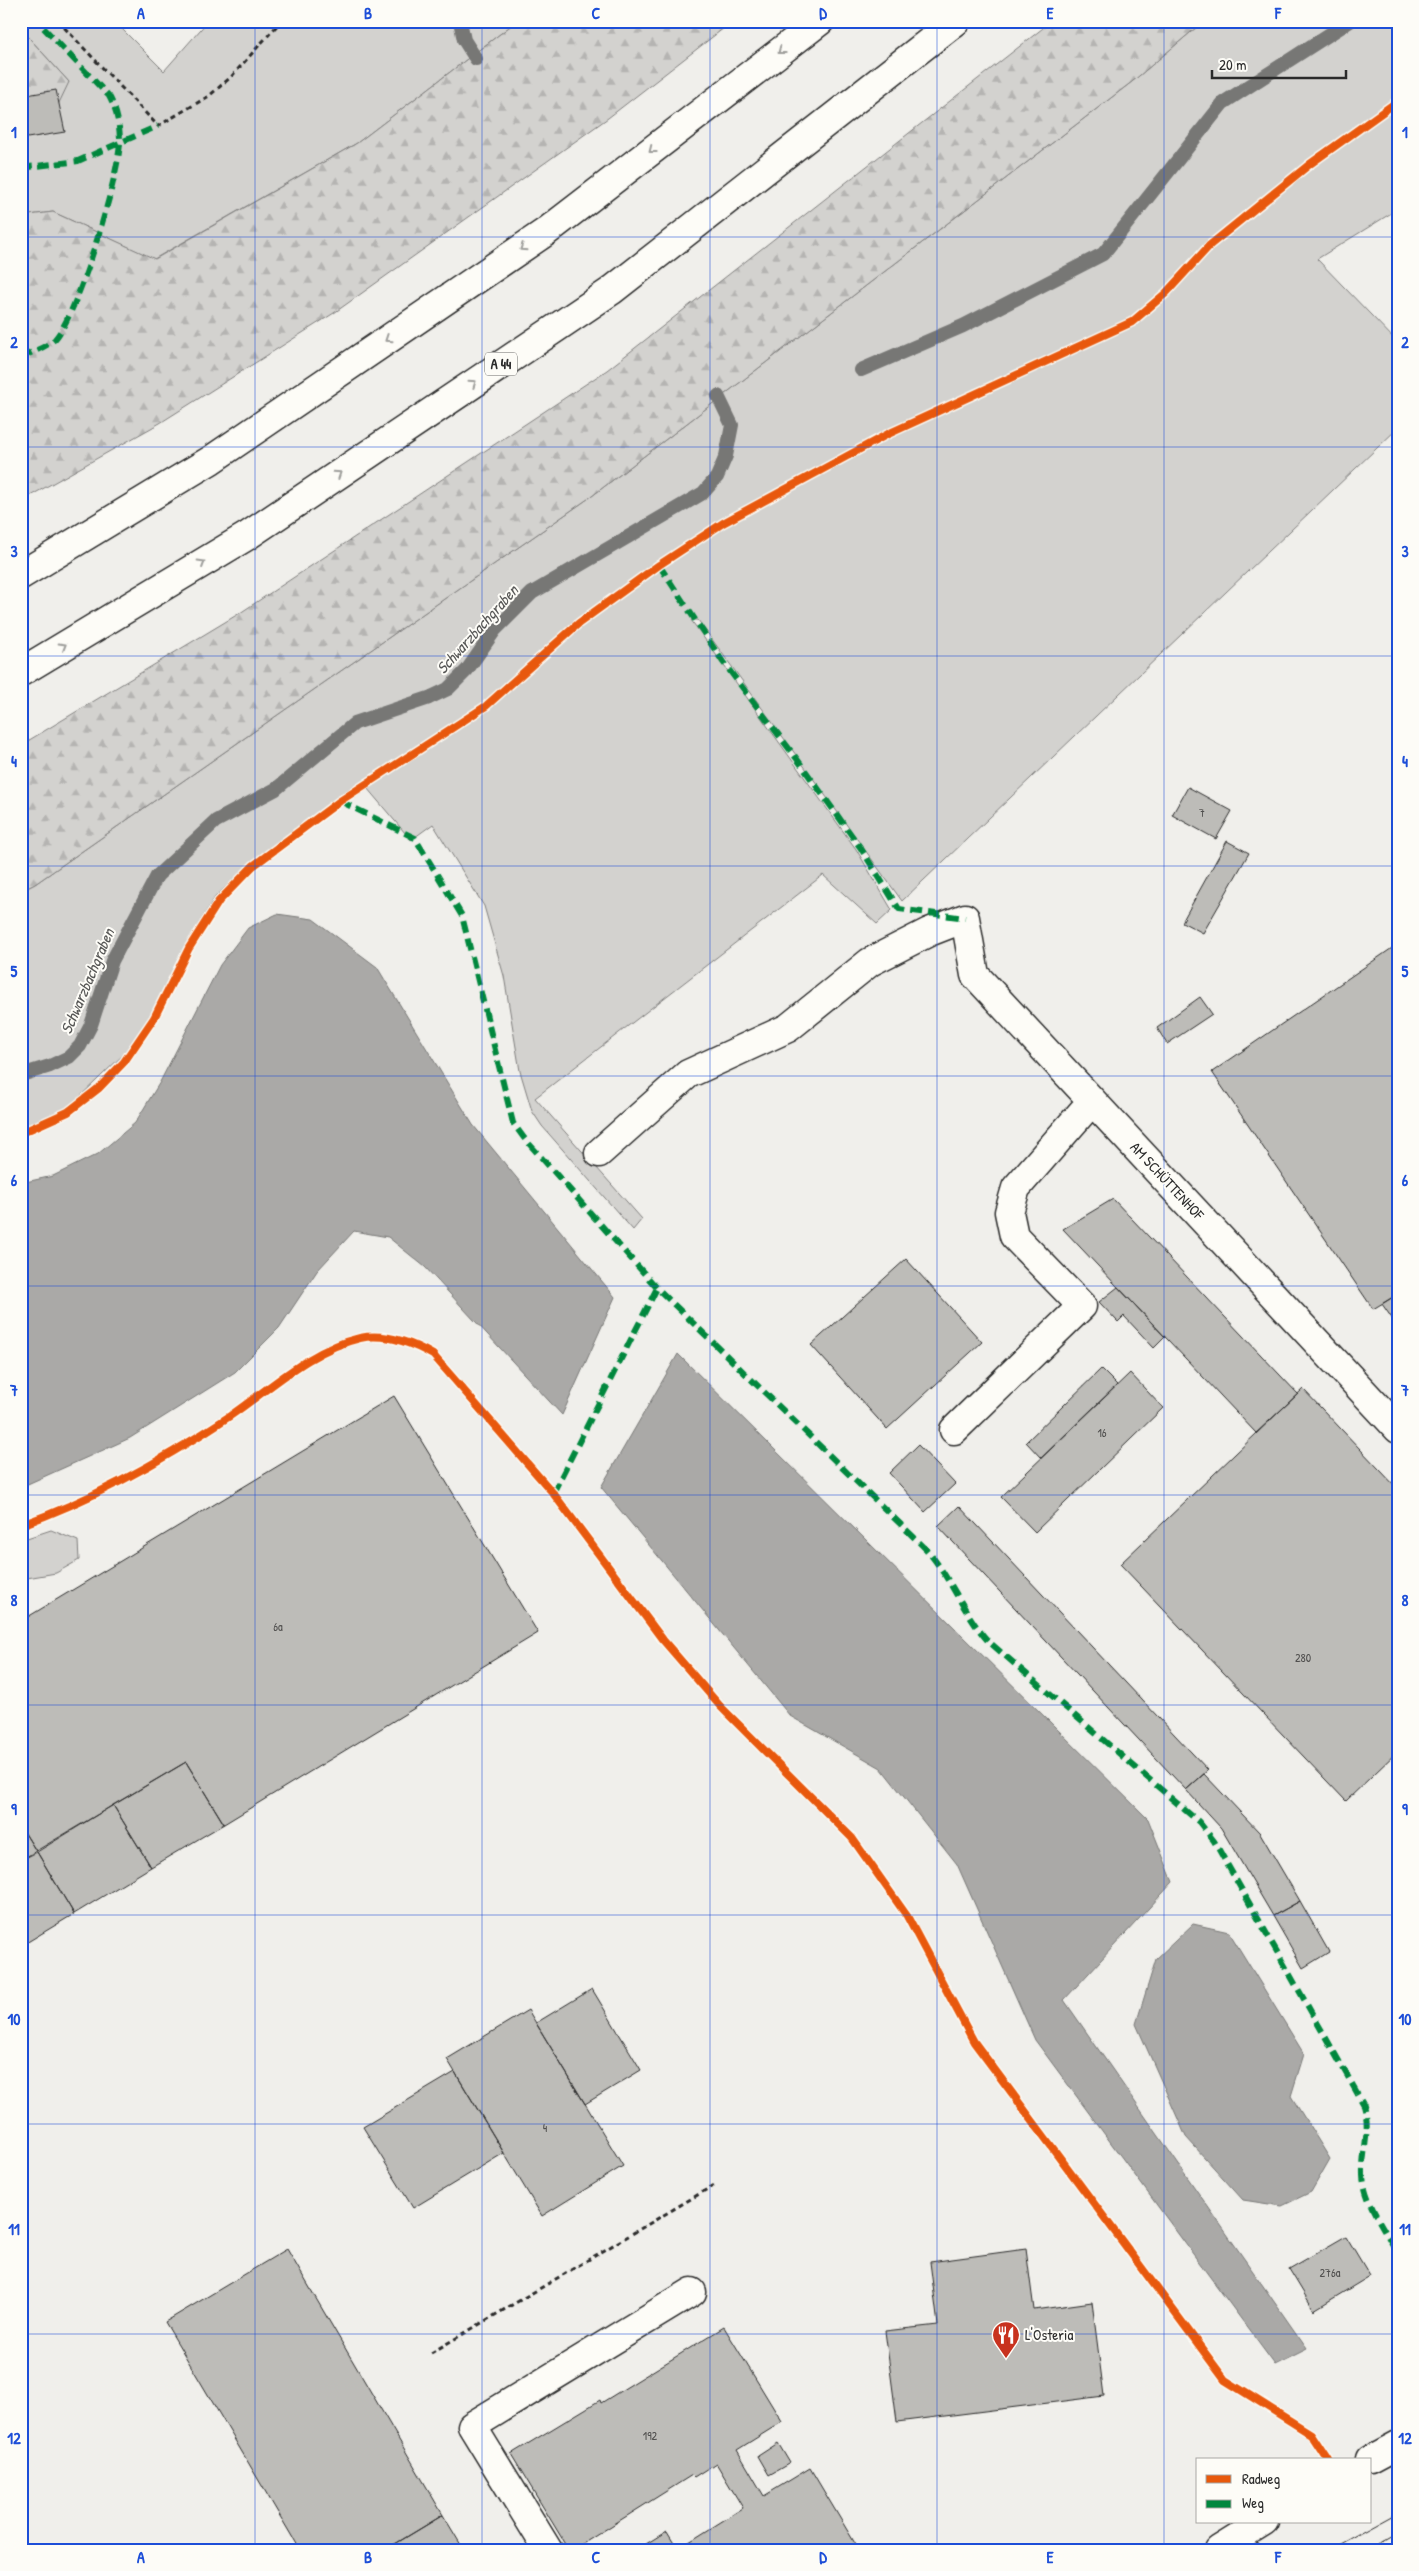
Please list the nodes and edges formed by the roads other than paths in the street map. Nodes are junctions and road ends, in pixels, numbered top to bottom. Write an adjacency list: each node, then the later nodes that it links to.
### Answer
1 (820, 21): 3 (main road, one-way to 3)
2 (956, 21): 4 (main road, A 44, one-way to 2)
3 (21, 575)
4 (21, 672)
5 (1092, 1101): 6 (main road, AM SCHÜTTENHOF); 7 (main road, AM SCHÜTTENHOF); 8 (main road)
6 (599, 1153)
7 (1396, 1425)
8 (954, 1430)
9 (692, 2292): 13 (main road)
10 (1398, 2445): 11 (main road)
11 (1372, 2459)
12 (1261, 2524): 14 (main road)
13 (548, 2550)
14 (1218, 2550)

